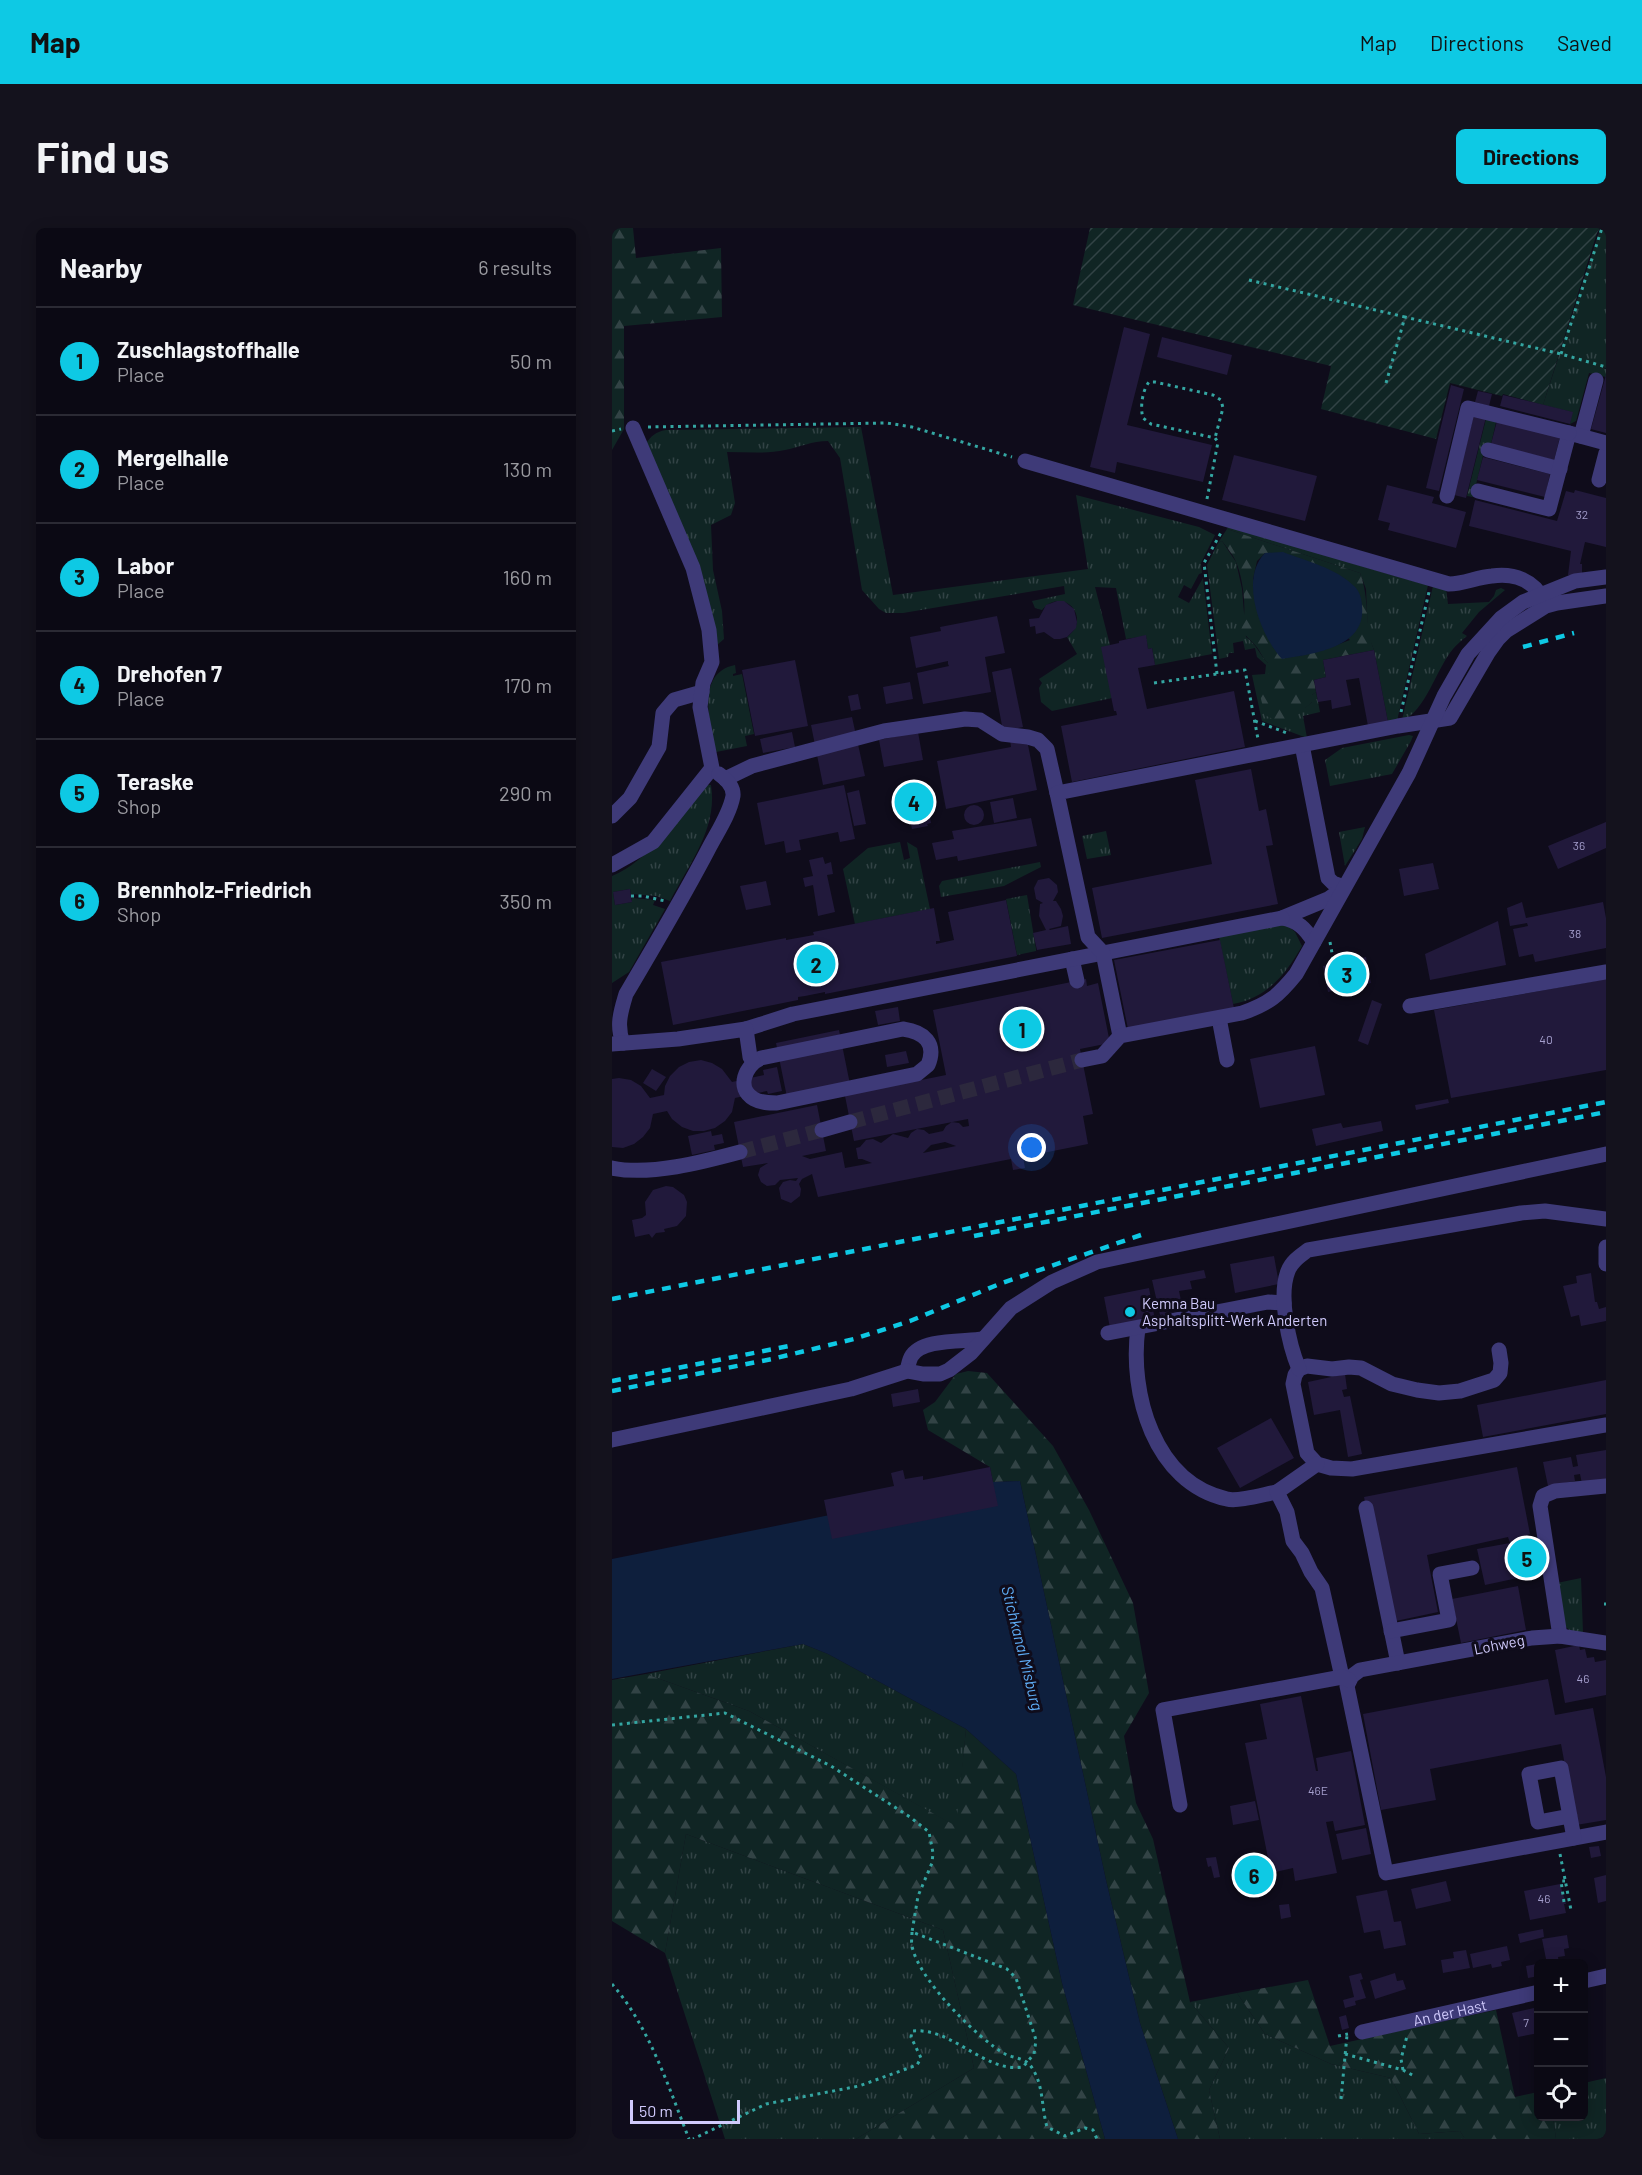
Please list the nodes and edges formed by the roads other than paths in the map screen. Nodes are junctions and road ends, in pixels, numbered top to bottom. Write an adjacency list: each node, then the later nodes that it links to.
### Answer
1 (1596, 380): 3 (street)
2 (633, 428): 16 (street)
3 (1575, 434): 4 (street); 8 (street); 11 (street)
4 (1606, 442)
5 (1488, 450): 8 (street)
6 (1606, 453): 9 (street)
7 (1025, 461): 15 (street)
8 (1560, 469): 10 (street)
9 (1599, 480)
10 (1478, 491)
11 (1447, 496)
12 (1606, 577): 15 (street)
13 (1606, 587): 15 (street)
14 (1606, 596): 15 (street)
15 (1543, 600): 17 (street)
16 (702, 692): 19 (street); 22 (street)
17 (1434, 720): 18 (street); 24 (street)
18 (1302, 745): 21 (street); 24 (street)
19 (712, 768): 20 (street); 23 (street)
20 (726, 779): 21 (street); 31 (street)
21 (1057, 793): 27 (street)
22 (612, 816)
23 (612, 865)
24 (1344, 887): 25 (street); 26 (street)
25 (1282, 918): 26 (street); 27 (street)
26 (1314, 942): 33 (street)
27 (1103, 953): 28 (street); 35 (street)
28 (1072, 959): 30 (street); 34 (street)
29 (1606, 972): 32 (street)
30 (1077, 981)
31 (619, 995): 36 (street)
32 (1410, 1006)
33 (1219, 1018): 35 (street); 38 (street)
34 (746, 1029): 36 (street); 39 (street)
35 (1120, 1036): 37 (street)
36 (617, 1043)
37 (1082, 1060)
38 (1227, 1060)
39 (753, 1062): 39 (street)
40 (850, 1122): 41 (street)
41 (822, 1130)
42 (740, 1152): 44 (street)
43 (1606, 1154): 51 (street)
44 (612, 1168)
45 (1606, 1219): 48 (street)
46 (1606, 1247): 47 (street)
47 (1606, 1264)
48 (1284, 1303): 49 (street); 53 (street)
49 (1138, 1328): 50 (street); 59 (street)
50 (1108, 1333)
51 (983, 1339): 54 (street); 54 (street)
52 (1499, 1350): 53 (street)
53 (1299, 1369): 57 (street)
54 (907, 1371): 56 (street)
55 (1606, 1425): 57 (street)
56 (612, 1440)
57 (1317, 1464): 59 (street)
58 (1606, 1486): 63 (street)
59 (1277, 1492): 66 (street)
60 (1366, 1508): 62 (street)
61 (1472, 1568): 62 (street)
62 (1391, 1631): 65 (street)
63 (1560, 1636): 64 (street, Lohweg); 65 (street, Lohweg)
64 (1606, 1643)
65 (1395, 1663): 66 (street, Lohweg)
66 (1345, 1679): 67 (street, Lohweg); 70 (street)
67 (1180, 1805)
68 (1570, 1816): 70 (street)
69 (1606, 1832): 70 (street)
70 (1574, 1838)
71 (1606, 1976): 72 (street)
72 (1588, 1980)
73 (1534, 1993): 74 (street, An der Hast)
74 (1354, 2033)

